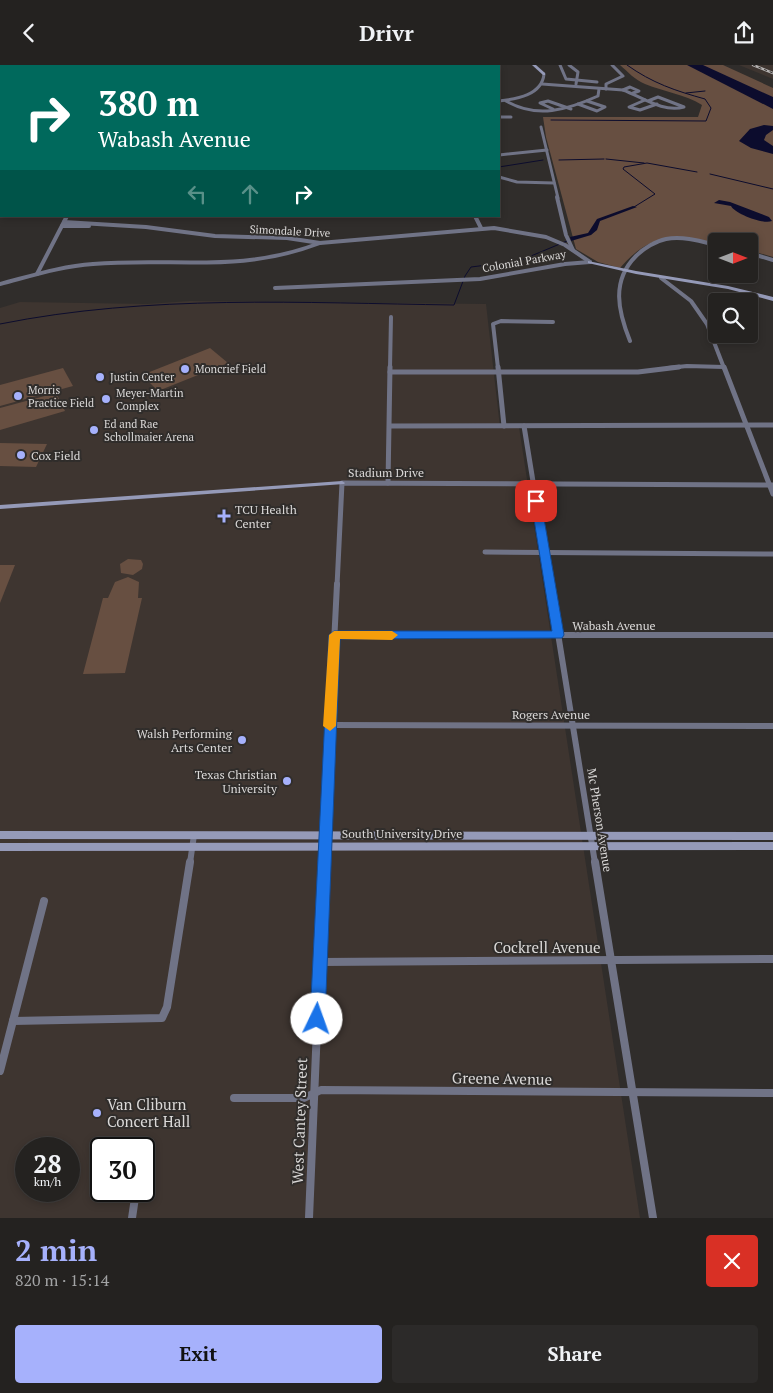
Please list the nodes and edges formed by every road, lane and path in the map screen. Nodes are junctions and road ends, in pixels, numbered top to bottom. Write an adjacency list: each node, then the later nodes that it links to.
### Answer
1 (534, 65): 6 (main road)
2 (542, 65): 6 (main road)
3 (560, 65): 7 (street)
4 (569, 65): 7 (street)
5 (612, 65): 13 (street)
6 (544, 74): 9 (street)
7 (578, 81): 8 (street); 10 (street)
8 (597, 82)
9 (542, 84): 10 (street); 19 (street)
10 (573, 88): 11 (street)
11 (581, 88): 12 (street); 16 (street)
12 (599, 89): 13 (street); 16 (street)
13 (606, 89): 14 (street)
14 (623, 90): 15 (street); 15 (street)
15 (633, 93): 17 (street)
16 (598, 95): 20 (street)
17 (647, 100): 21 (street); 21 (street); 21 (street)
18 (500, 101): 19 (street)
19 (506, 101): 24 (street)
20 (587, 101): 22 (street); 22 (street)
21 (657, 104)
22 (578, 105): 23 (street)
23 (571, 109): 24 (street); 24 (street)
24 (557, 110)
25 (500, 117): 26 (street)
26 (511, 117)
27 (541, 127): 28 (street)
28 (547, 150): 29 (street); 31 (street)
29 (500, 154)
30 (500, 177): 31 (street)
31 (554, 183): 40 (street)
32 (66, 217): 34 (street)
33 (476, 217): 37 (street)
34 (64, 222): 35 (street, Simondale Drive); 36 (street)
35 (101, 225): 36 (street, Simondale Drive); 38 (street, Simondale Drive)
36 (62, 226): 45 (street)
37 (481, 228): 38 (street, Simondale Drive); 40 (street, Simondale Drive)
38 (320, 243): 45 (street)
39 (708, 244): 44 (street)
40 (574, 251): 43 (street, Simondale Drive)
41 (758, 256): 42 (street)
42 (773, 260)
43 (590, 262): 44 (main road, Colonial Parkway); 48 (street, Colonial Parkway)
44 (622, 271): 46 (main road, Colonial Parkway); 52 (street)
45 (37, 274): 47 (street)
46 (661, 278): 49 (main road, Colonial Parkway); 53 (street)
47 (0, 284)
48 (276, 287)
49 (773, 299)
50 (391, 317): 54 (street)
51 (553, 322): 55 (street)
52 (630, 341)
53 (724, 367): 55 (street); 56 (street)
54 (390, 372): 55 (street); 58 (street)
55 (498, 372): 59 (street)
56 (746, 425): 57 (street); 60 (street); 64 (street)
57 (773, 425)
58 (390, 426): 59 (street); 62 (street)
59 (504, 426): 60 (street)
60 (524, 426): 63 (street, Mc Pherson Avenue)
61 (342, 483): 62 (street, Stadium Drive); 66 (main road, Stadium Drive); 70 (street, West Cantey Street)
62 (388, 483): 63 (street, Stadium Drive)
63 (533, 483): 64 (street, Stadium Drive); 68 (street, Mc Pherson Avenue)
64 (771, 485): 65 (street)
65 (773, 494)
66 (0, 507)
67 (485, 552): 68 (street)
68 (544, 553): 69 (street); 71 (street, Mc Pherson Avenue)
69 (773, 554)
70 (334, 635): 71 (street, Wabash Avenue); 73 (street, West Cantey Street)
71 (558, 635): 72 (street, Wabash Avenue); 74 (street, Mc Pherson Avenue)
72 (773, 635)
73 (330, 725): 74 (street, Rogers Avenue); 79 (street, West Cantey Street)
74 (573, 726): 75 (street, Rogers Avenue); 80 (street, Mc Pherson Avenue)
75 (773, 726)
76 (0, 835): 77 (main road, South University Drive)
77 (194, 835): 79 (main road, South University Drive); 83 (street)
78 (773, 836): 80 (main road, South University Drive)
79 (325, 840): 80 (main road, South University Drive); 83 (main road, South University Drive); 87 (street, West Cantey Street)
80 (591, 841): 81 (main road, South University Drive); 86 (street, Mc Pherson Avenue)
81 (773, 846)
82 (0, 847): 83 (main road, South University Drive)
83 (192, 847): 88 (street)
84 (44, 901): 88 (street)
85 (773, 959): 86 (street, Cockrell Avenue)
86 (611, 960): 87 (street, Cockrell Avenue); 90 (street, Mc Pherson Avenue)
87 (320, 962): 92 (street, West Cantey Street)
88 (13, 1021): 89 (street)
89 (0, 1071)
90 (633, 1093): 91 (street, Greene Avenue); 92 (street, Greene Avenue); 97 (street, Mc Pherson Avenue)
91 (773, 1093)
92 (314, 1094): 93 (street, Greene Avenue); 96 (street, West Cantey Street)
93 (234, 1098)
94 (134, 1202): 95 (street)
95 (132, 1218)
96 (309, 1218)
97 (653, 1218)

